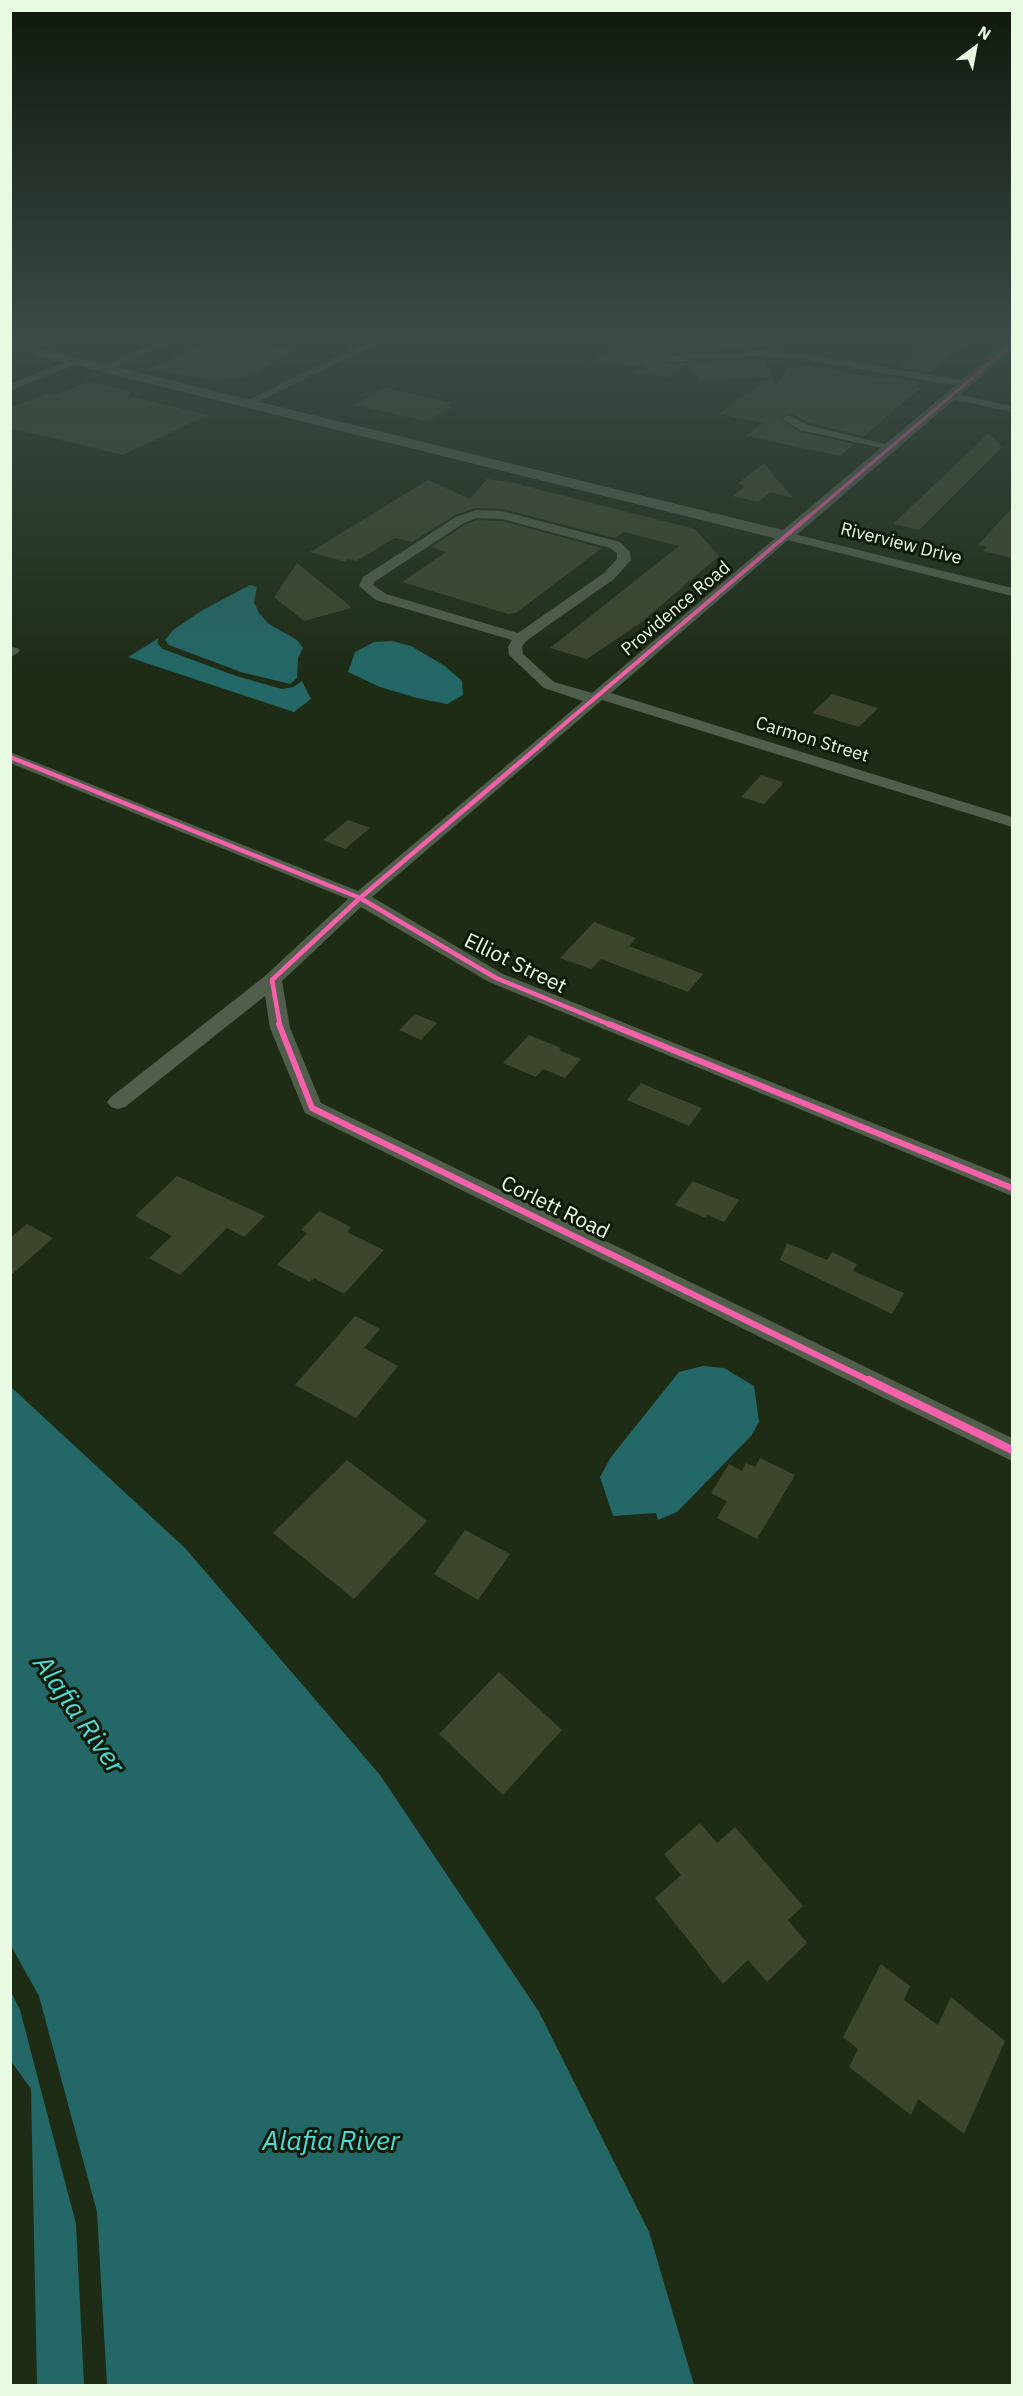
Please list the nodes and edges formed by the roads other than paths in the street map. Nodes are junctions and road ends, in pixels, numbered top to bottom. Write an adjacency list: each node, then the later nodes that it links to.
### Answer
1 (442, 452): 3 (street, Riverview Drive)
2 (885, 452): 3 (street, Providence Road)
3 (786, 536): 4 (street, Riverview Drive); 6 (street, Providence Road)
4 (1012, 592)
5 (520, 638): 5 (street); 6 (street, Carmon Street)
6 (600, 694): 8 (street, Carmon Street); 9 (street, Providence Road)
7 (10, 757): 9 (street, Elliot Street)
8 (1012, 822)
9 (360, 898): 10 (street); 12 (street, Elliot Street)
10 (272, 980): 11 (street); 13 (street, Corlett Road)
11 (118, 1102)
12 (1012, 1188)
13 (1012, 1450)

